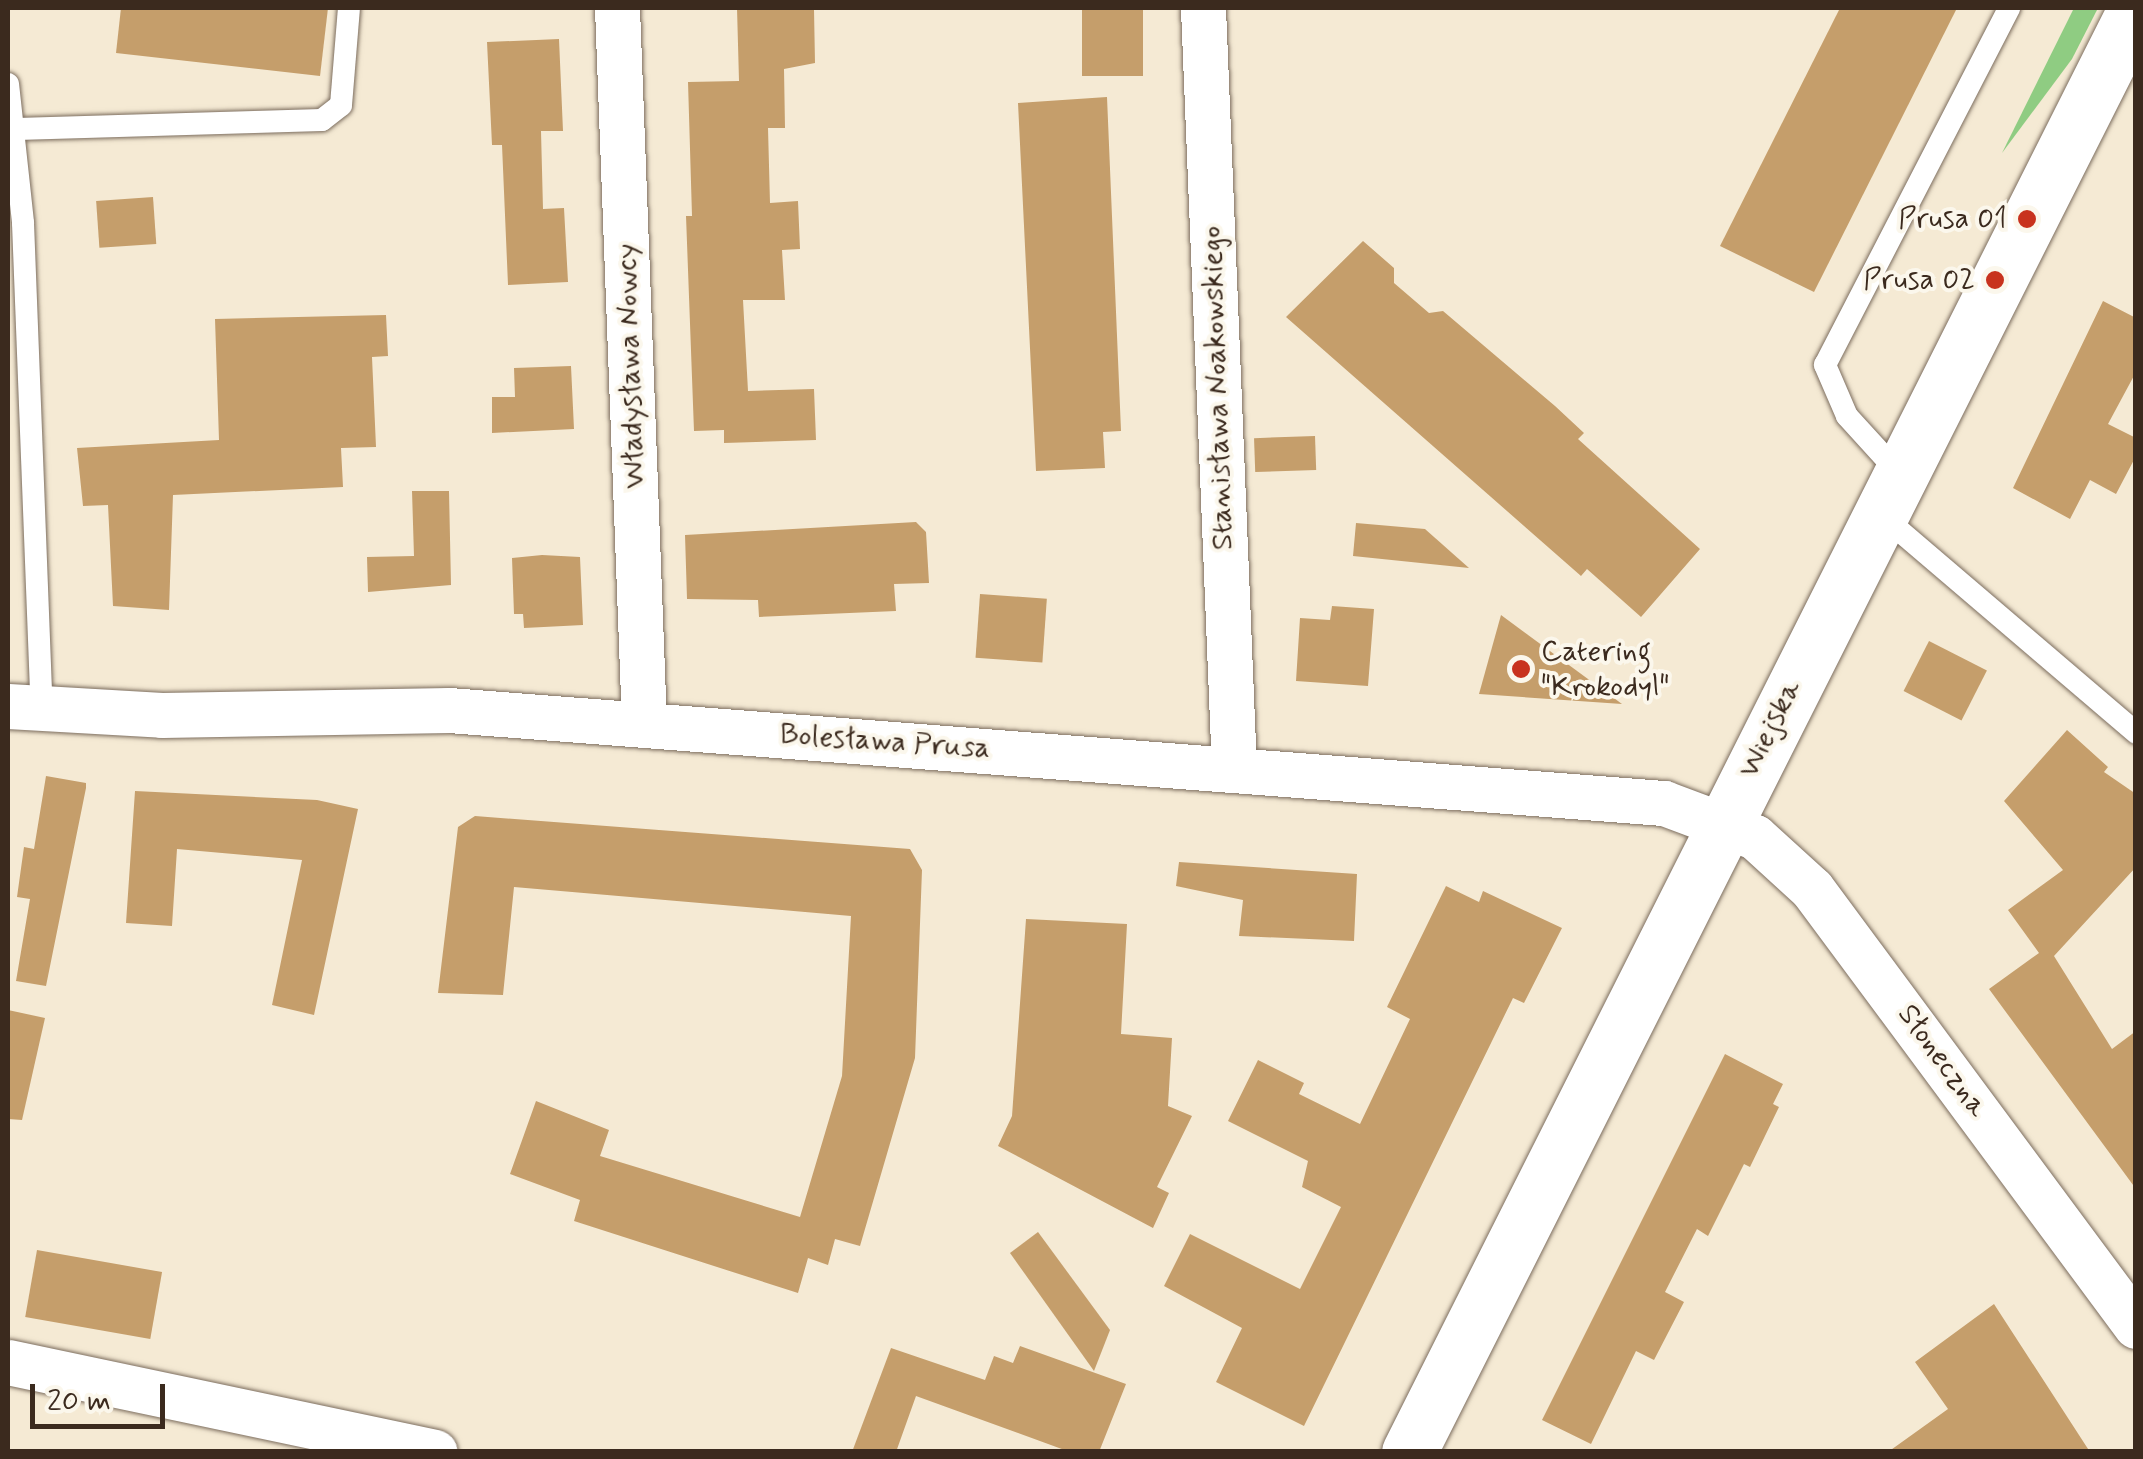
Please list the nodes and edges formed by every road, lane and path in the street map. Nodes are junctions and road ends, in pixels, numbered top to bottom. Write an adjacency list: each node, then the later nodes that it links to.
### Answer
1 (349, 8): 7 (lane)
2 (617, 8): 10 (street, Władysława Nowcy)
3 (1203, 8): 12 (street, Stanisława Noakowskiego)
4 (2009, 8): 8 (lane)
5 (2136, 8): 8 (street, Wiejska)
6 (8, 84): 7 (lane)
7 (17, 129): 9 (lane)
8 (1888, 492): 11 (lane); 13 (street, Wiejska)
9 (25, 707): 10 (street, Bolesława Prusa)
10 (644, 724): 12 (street, Bolesława Prusa)
11 (2136, 733)
12 (1234, 768): 13 (street, Bolesława Prusa)
13 (1724, 821): 14 (street, Słoneczna); 17 (street, Wiejska)
14 (2136, 1326)
15 (8, 1362): 16 (street)
16 (435, 1452)
17 (1409, 1452)

